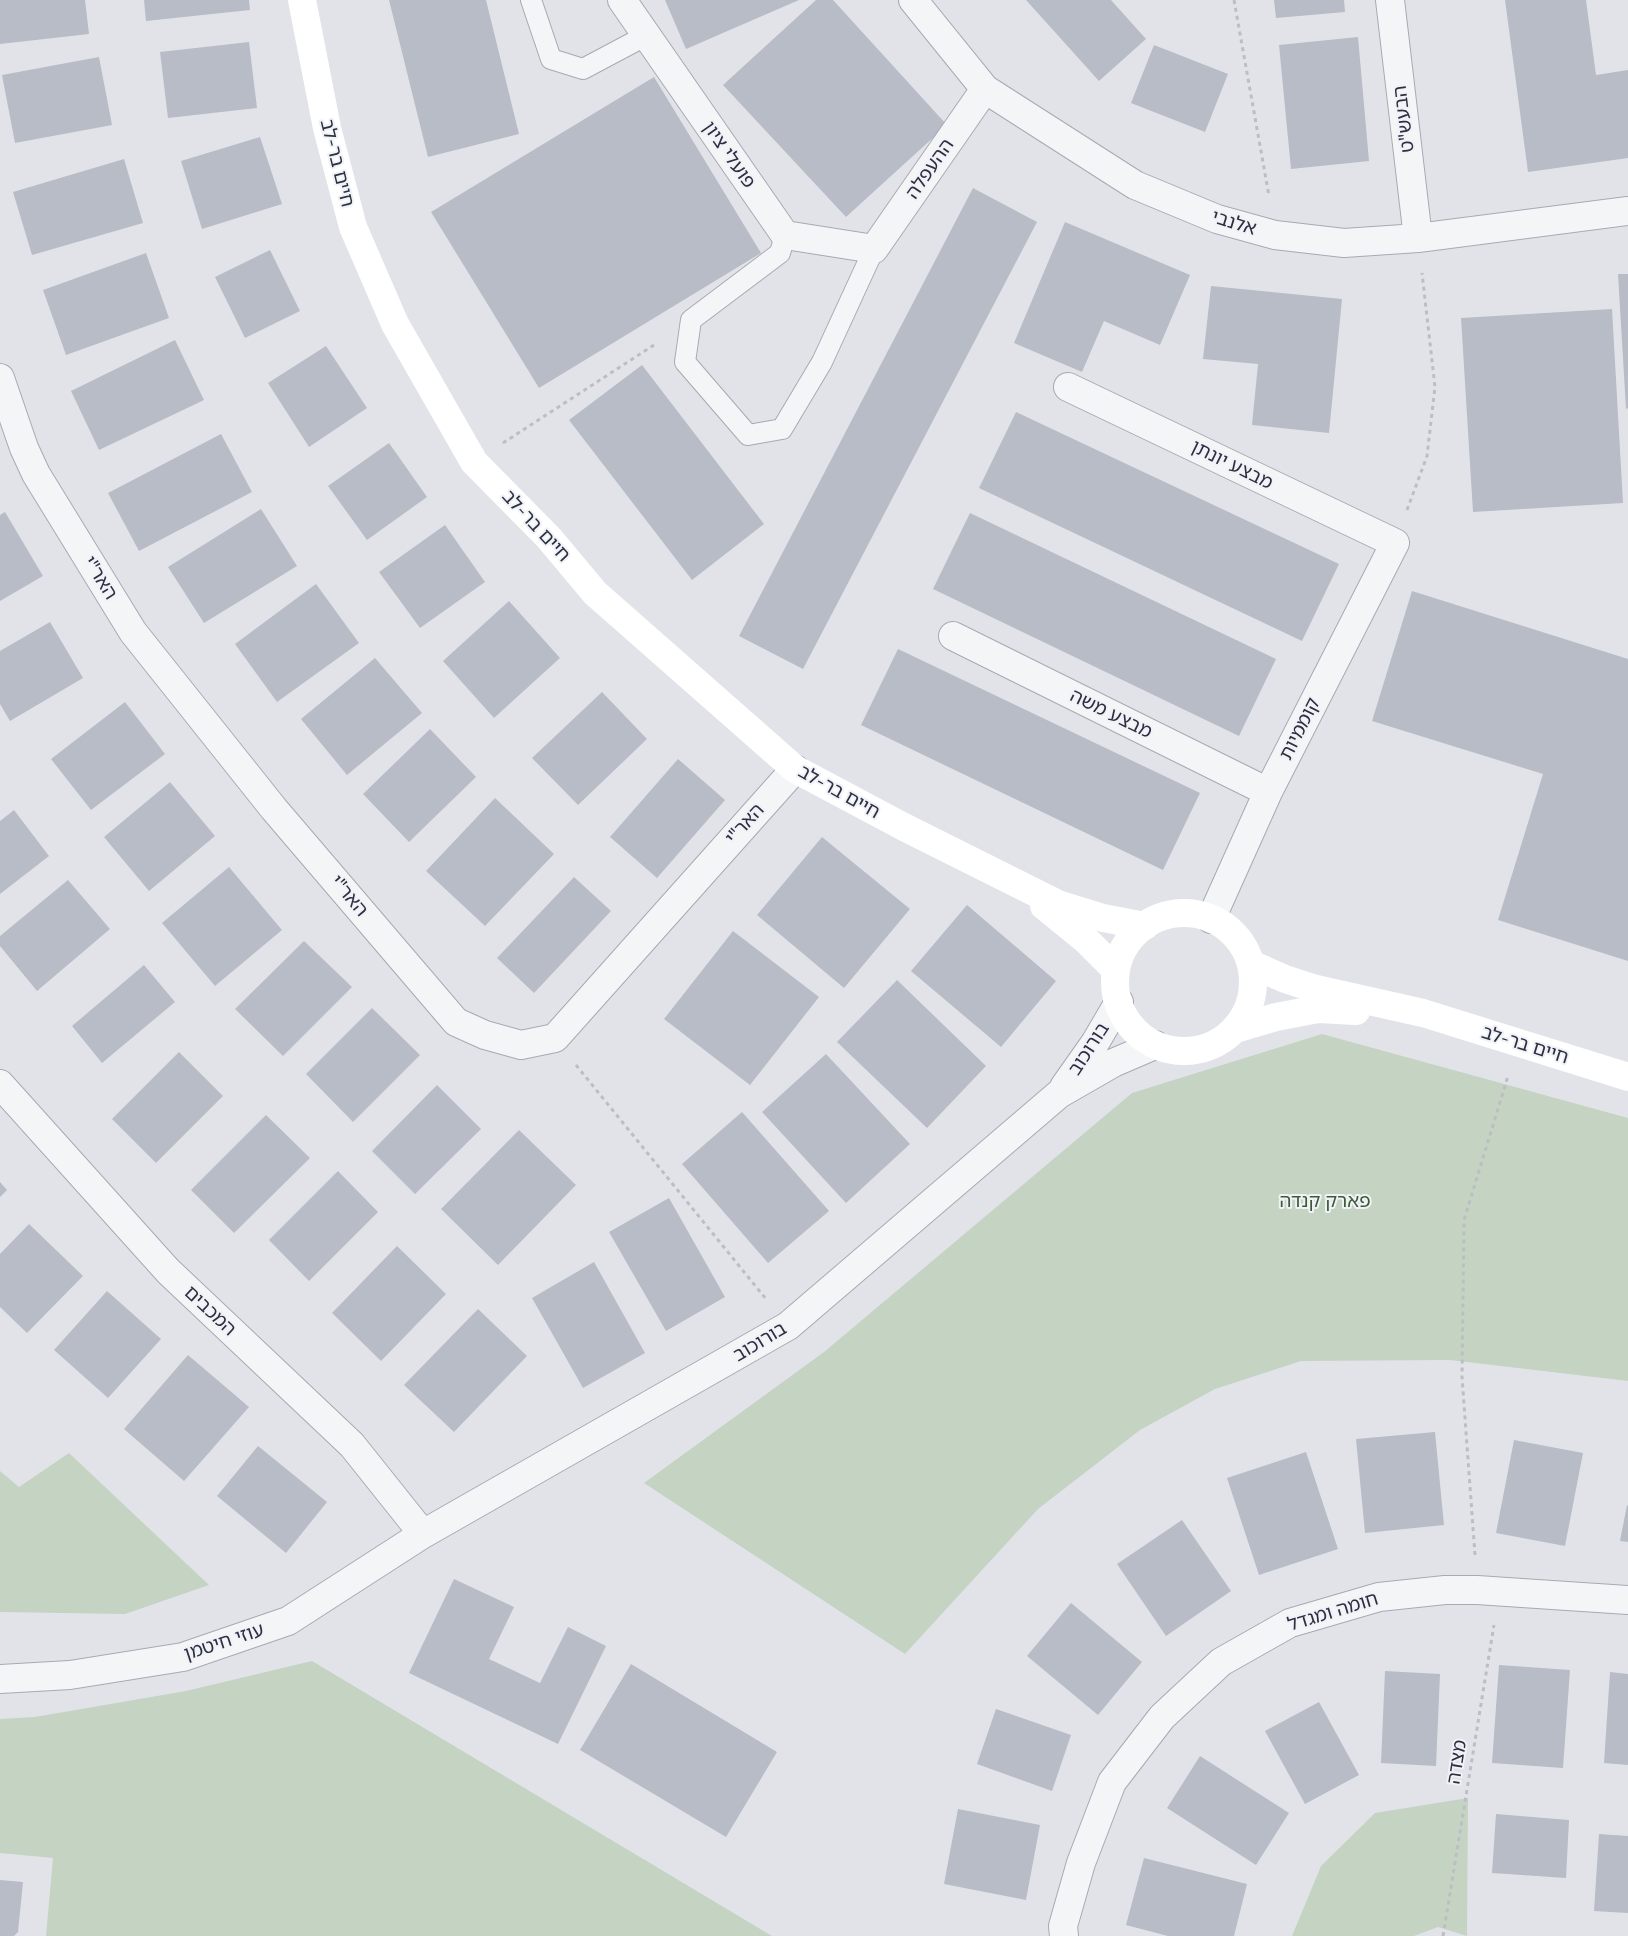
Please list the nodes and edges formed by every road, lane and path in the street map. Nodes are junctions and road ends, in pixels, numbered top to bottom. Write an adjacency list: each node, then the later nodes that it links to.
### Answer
1 (302, 0): 17 (street, חיים בר-לב)
2 (531, 0): 7 (lane)
3 (622, 0): 7 (street, פועלי ציון)
4 (913, 0): 8 (street, אלנבי)
5 (1234, 0): 11 (path)
6 (1390, 0): 12 (street, הבעש"ט)
7 (647, 35): 10 (street, פועלי ציון)
8 (985, 89): 11 (street, אלנבי); 13 (street, ההעפלה)
9 (1628, 211): 12 (street, אלנבי)
10 (785, 235): 13 (street); 14 (lane)
11 (1275, 235): 12 (street, אלנבי)
12 (1418, 238): 18 (path)
13 (874, 249): 14 (lane)
14 (690, 320): 17 (path)
15 (0, 378): 30 (street, האר"י)
16 (1068, 387): 18 (street, מבצע יונתן)
17 (474, 462): 20 (street, חיים בר-לב)
18 (1395, 543): 21 (street, קוממיות)
19 (953, 636): 21 (street, מבצע משה)
20 (795, 769): 22 (street, חיים בר-לב); 30 (street, האר"י)
21 (1268, 792): 23 (street, קוממיות)
22 (1000, 875): 24 (street, חיים בר-לב); 26 (street, חיים בר-לב)
23 (1211, 919): 24 (street); 25 (street)
24 (1145, 926): 26 (street)
25 (1251, 964): 28 (street, חיים בר-לב); 29 (street)
26 (1116, 970): 27 (street)
27 (1119, 1002): 32 (street); 35 (street, בורוכוב)
28 (1423, 1013): 29 (street, חיים בר-לב); 31 (street, חיים בר-לב)
29 (1235, 1029): 32 (street)
30 (555, 1038): 36 (path)
31 (1519, 1043): 33 (street, חיים בר-לב); 38 (path, מצדה)
32 (1155, 1045): 35 (street, בורוכוב)
33 (1628, 1077)
34 (0, 1084): 37 (street, המכבים)
35 (1059, 1094): 36 (street, בורוכוב)
36 (788, 1326): 37 (street, בורוכוב)
37 (423, 1534): 40 (street, עוזי חיטמן)
38 (1488, 1591): 39 (street, חומה ומגדל); 41 (street, חומה ומגדל); 42 (path, מצדה)
39 (1628, 1600)
40 (0, 1679)
41 (1064, 1936)
42 (1443, 1936)

